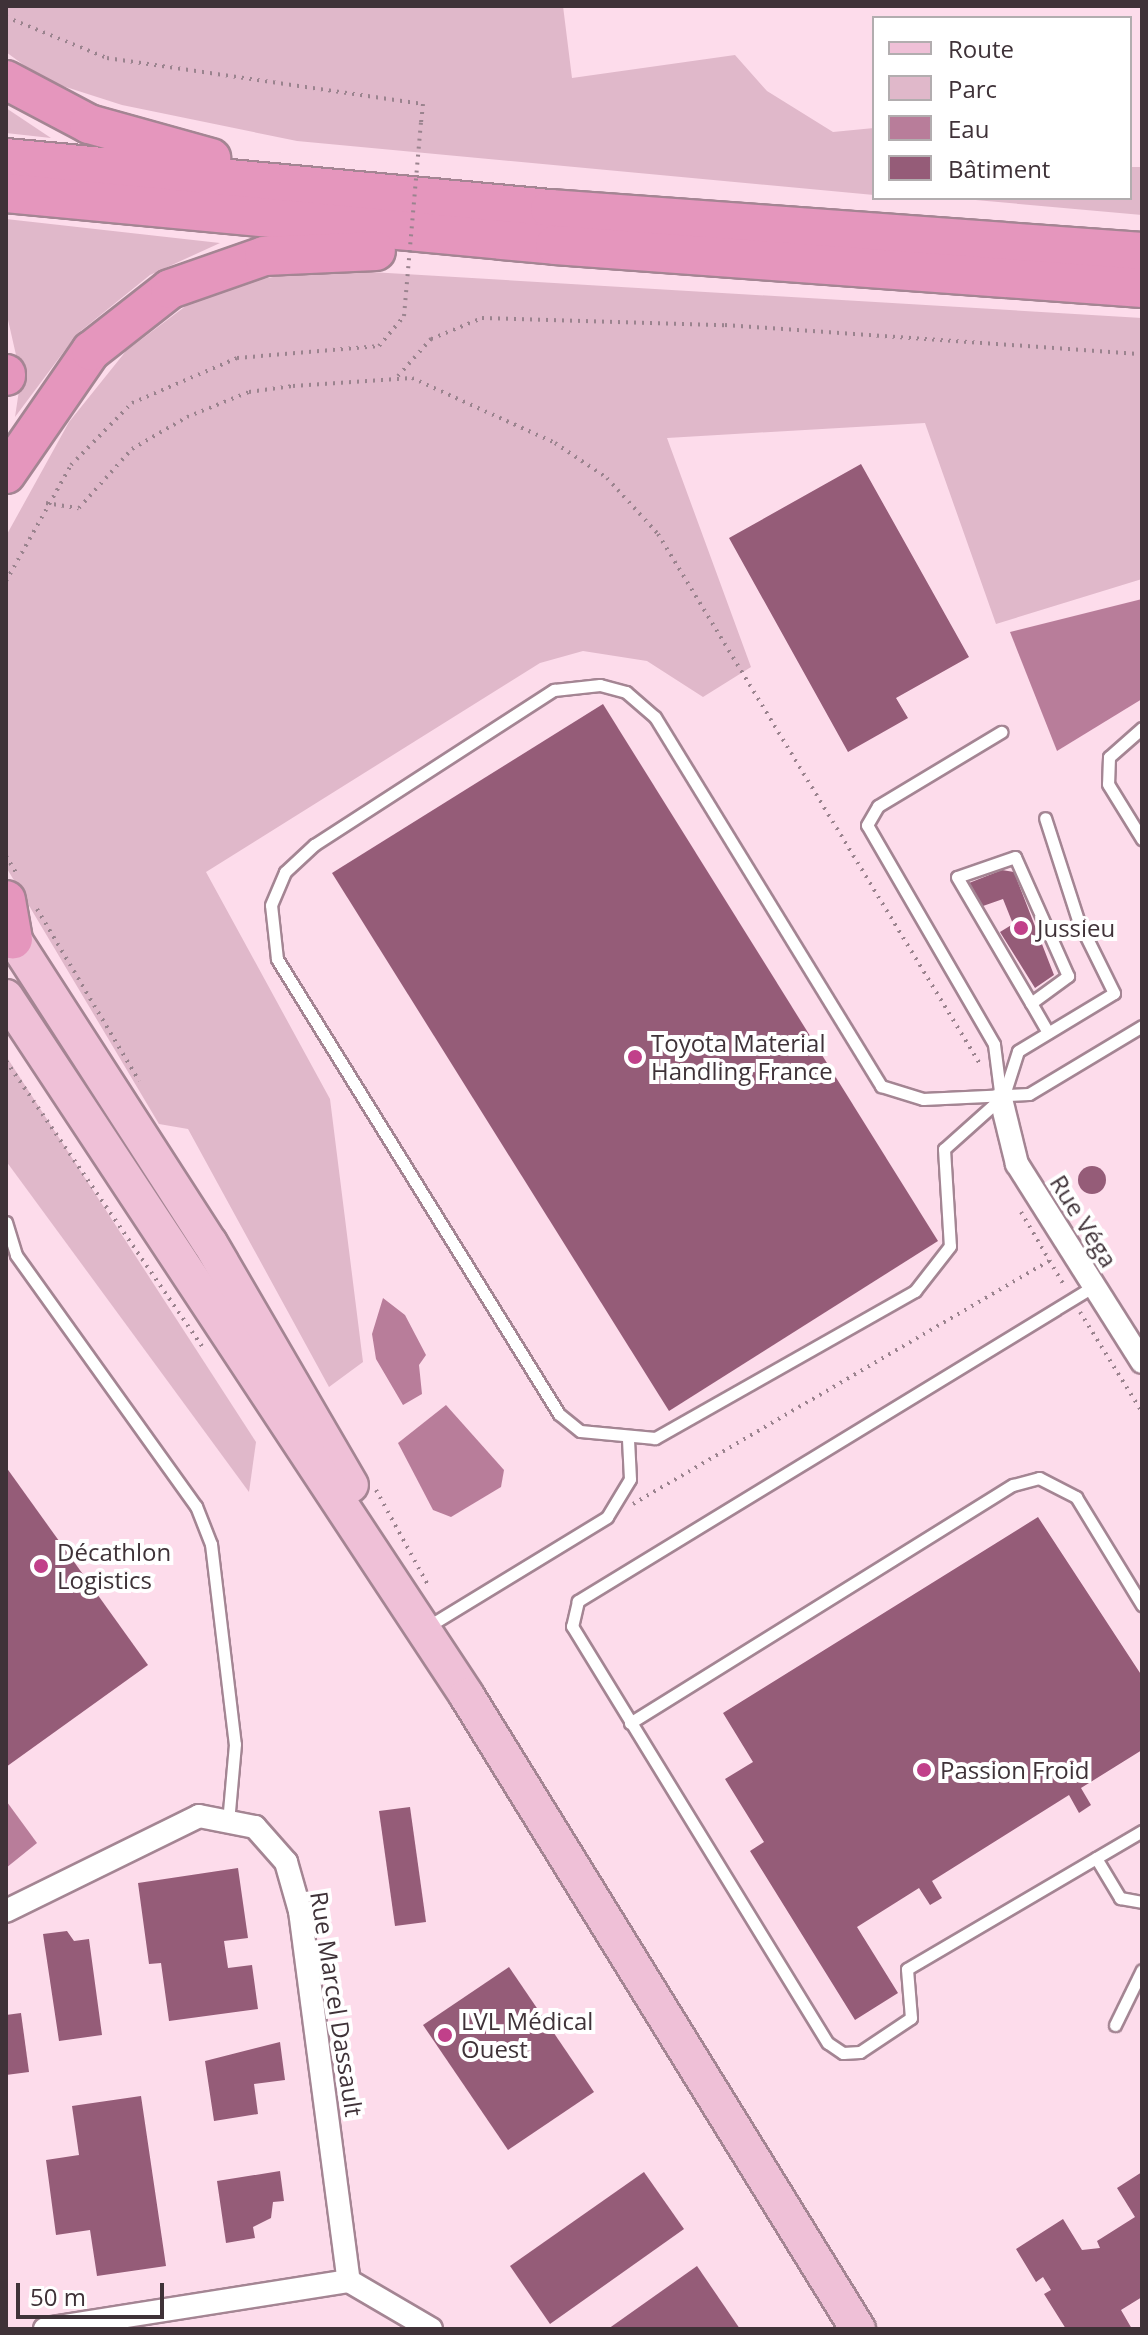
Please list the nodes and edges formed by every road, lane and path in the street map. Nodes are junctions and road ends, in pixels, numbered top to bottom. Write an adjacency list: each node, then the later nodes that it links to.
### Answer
1 (6, 17): 12 (path, bridge)
2 (6, 80): 4 (highway)
3 (6, 158): 4 (highway)
4 (266, 184): 7 (highway)
5 (6, 193): 6 (highway)
6 (555, 245): 8 (highway); 11 (highway)
7 (1142, 252)
8 (1142, 288)
9 (1142, 354): 10 (path)
10 (397, 377): 12 (path); 24 (path)
11 (7, 475)
12 (46, 503): 13 (path)
13 (6, 581)
14 (1142, 728): 17 (lane)
15 (1001, 732): 24 (lane)
16 (1045, 818): 23 (lane)
17 (1142, 839)
18 (6, 900): 19 (highway)
19 (10, 933): 33 (main road)
20 (6, 997): 34 (main road)
21 (1031, 1003): 21 (lane); 23 (lane)
22 (1142, 1026): 24 (lane)
23 (1048, 1033): 24 (lane)
24 (1002, 1098): 26 (street, Rue Véga); 30 (lane); 30 (lane)
25 (6, 1222): 36 (lane)
26 (1094, 1286): 27 (lane); 28 (street, Rue Véga)
27 (1072, 1298): 29 (path); 31 (path); 35 (lane)
28 (1142, 1362)
29 (1142, 1412)
30 (628, 1439): 31 (lane)
31 (617, 1504): 33 (lane)
32 (1142, 1605): 35 (lane)
33 (432, 1624): 34 (main road)
34 (467, 1696): 43 (main road)
35 (630, 1723): 38 (lane)
36 (228, 1822): 40 (street, Rue Marcel Dassault); 44 (street, Rue Marcel Dassault)
37 (1142, 1831): 38 (lane)
38 (1096, 1858): 39 (lane)
39 (1142, 1902)
40 (6, 1911)
41 (1142, 1970): 42 (lane)
42 (1115, 2025)
43 (761, 2163): 47 (main road); 48 (main road)
44 (349, 2281): 45 (street); 46 (street)
45 (45, 2329)
46 (431, 2329)
47 (858, 2329)
48 (874, 2329)

